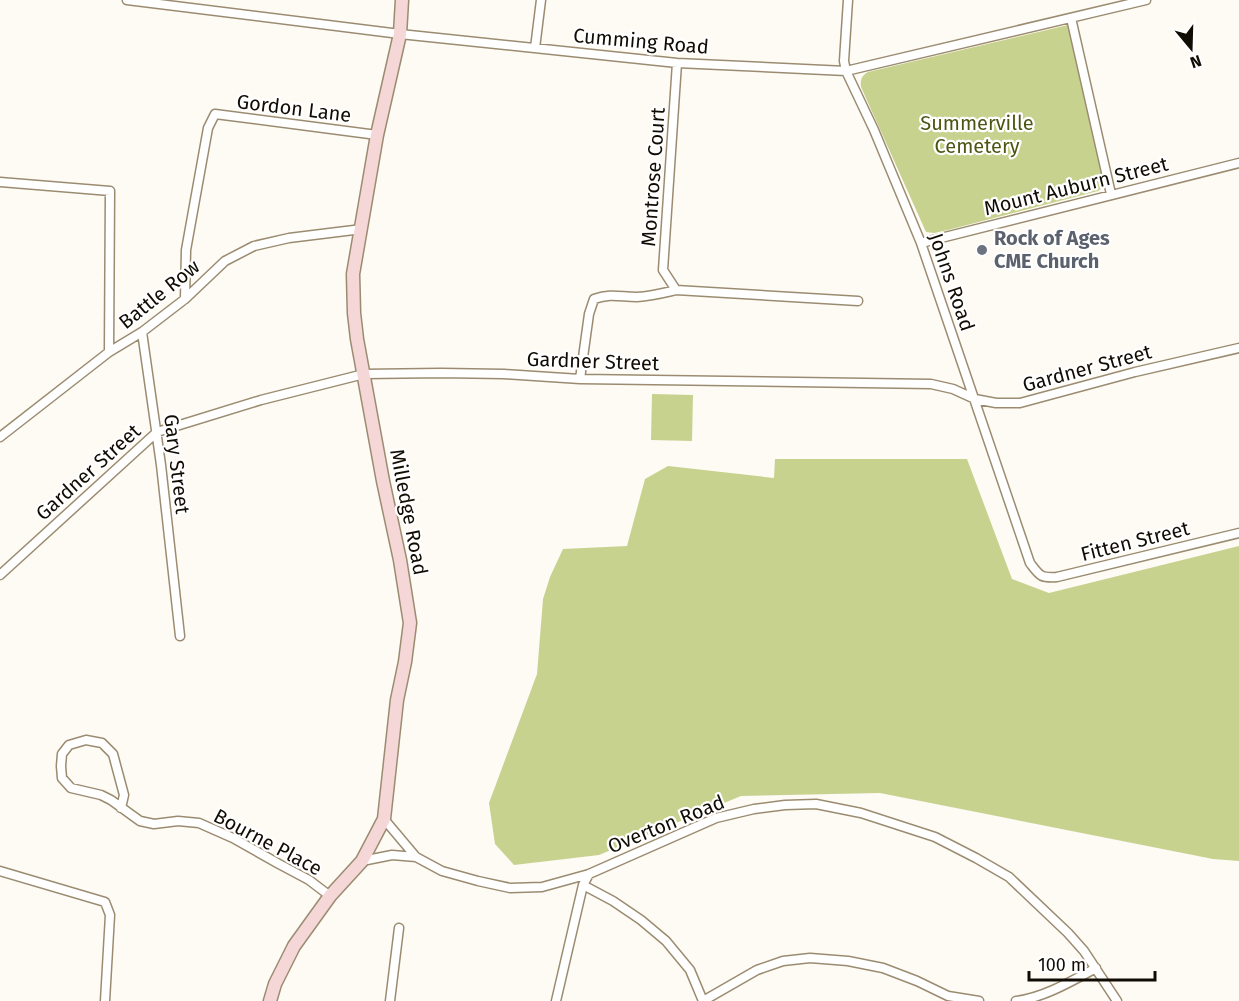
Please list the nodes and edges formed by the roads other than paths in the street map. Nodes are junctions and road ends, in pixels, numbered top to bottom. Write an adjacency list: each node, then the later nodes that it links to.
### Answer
1 (128, 0): 7 (street, Cumming Road)
2 (402, 0): 7 (street, Milledge Road)
3 (542, 0): 8 (street)
4 (848, 0): 10 (street, Johns Road)
5 (1146, 0): 6 (street, Cumming Road)
6 (1071, 18): 10 (street, Cumming Road); 14 (street)
7 (400, 34): 8 (street, Cumming Road); 11 (street, Milledge Road)
8 (535, 48): 9 (street, Cumming Road)
9 (677, 63): 10 (street, Cumming Road); 17 (street, Montrose Court)
10 (846, 71): 16 (street, Johns Road)
11 (377, 135): 15 (street, Milledge Road); 18 (street, Gordon Lane)
12 (1239, 163): 14 (street, Mount Auburn Street)
13 (0, 182): 22 (street)
14 (1111, 194): 16 (street, Mount Auburn Street)
15 (362, 229): 18 (street, Battle Row); 23 (street, Milledge Road)
16 (921, 243): 25 (street, Johns Road)
17 (676, 290): 19 (street); 24 (street)
18 (185, 299): 20 (street, Battle Row)
19 (858, 301)
20 (142, 332): 22 (street, Battle Row); 26 (street, Gary Street)
21 (1239, 348): 25 (street, Gardner Street)
22 (109, 352): 27 (street, Battle Row)
23 (364, 374): 24 (street, Gardner Street); 26 (street, Gardner Street); 33 (street, Milledge Road)
24 (580, 379): 25 (street, Gardner Street)
25 (975, 399): 30 (street, Johns Road)
26 (157, 432): 29 (street, Gardner Street); 31 (street, Gary Street)
27 (0, 437)
28 (1239, 533): 30 (street, Fitten Street)
29 (0, 575)
30 (1039, 575)
31 (180, 636)
32 (121, 808): 32 (street, Bourne Place); 39 (street, Bourne Place)
33 (384, 819): 34 (street, Overton Road); 35 (street, Milledge Road)
34 (416, 857): 35 (street, Overton Road); 37 (street, Overton Road)
35 (362, 861): 39 (street, Milledge Road)
36 (0, 871): 42 (street)
37 (589, 874): 38 (street); 41 (street, Overton Road)
38 (583, 885): 45 (street); 46 (street)
39 (330, 896): 43 (street, Milledge Road)
40 (399, 928): 44 (street)
41 (1096, 968): 48 (street); 49 (street, Overton Road)
42 (105, 1001)
43 (270, 1001)
44 (390, 1001)
45 (556, 1001)
46 (703, 1001): 47 (street)
47 (979, 1001)
48 (1016, 1001)
49 (1117, 1001)

